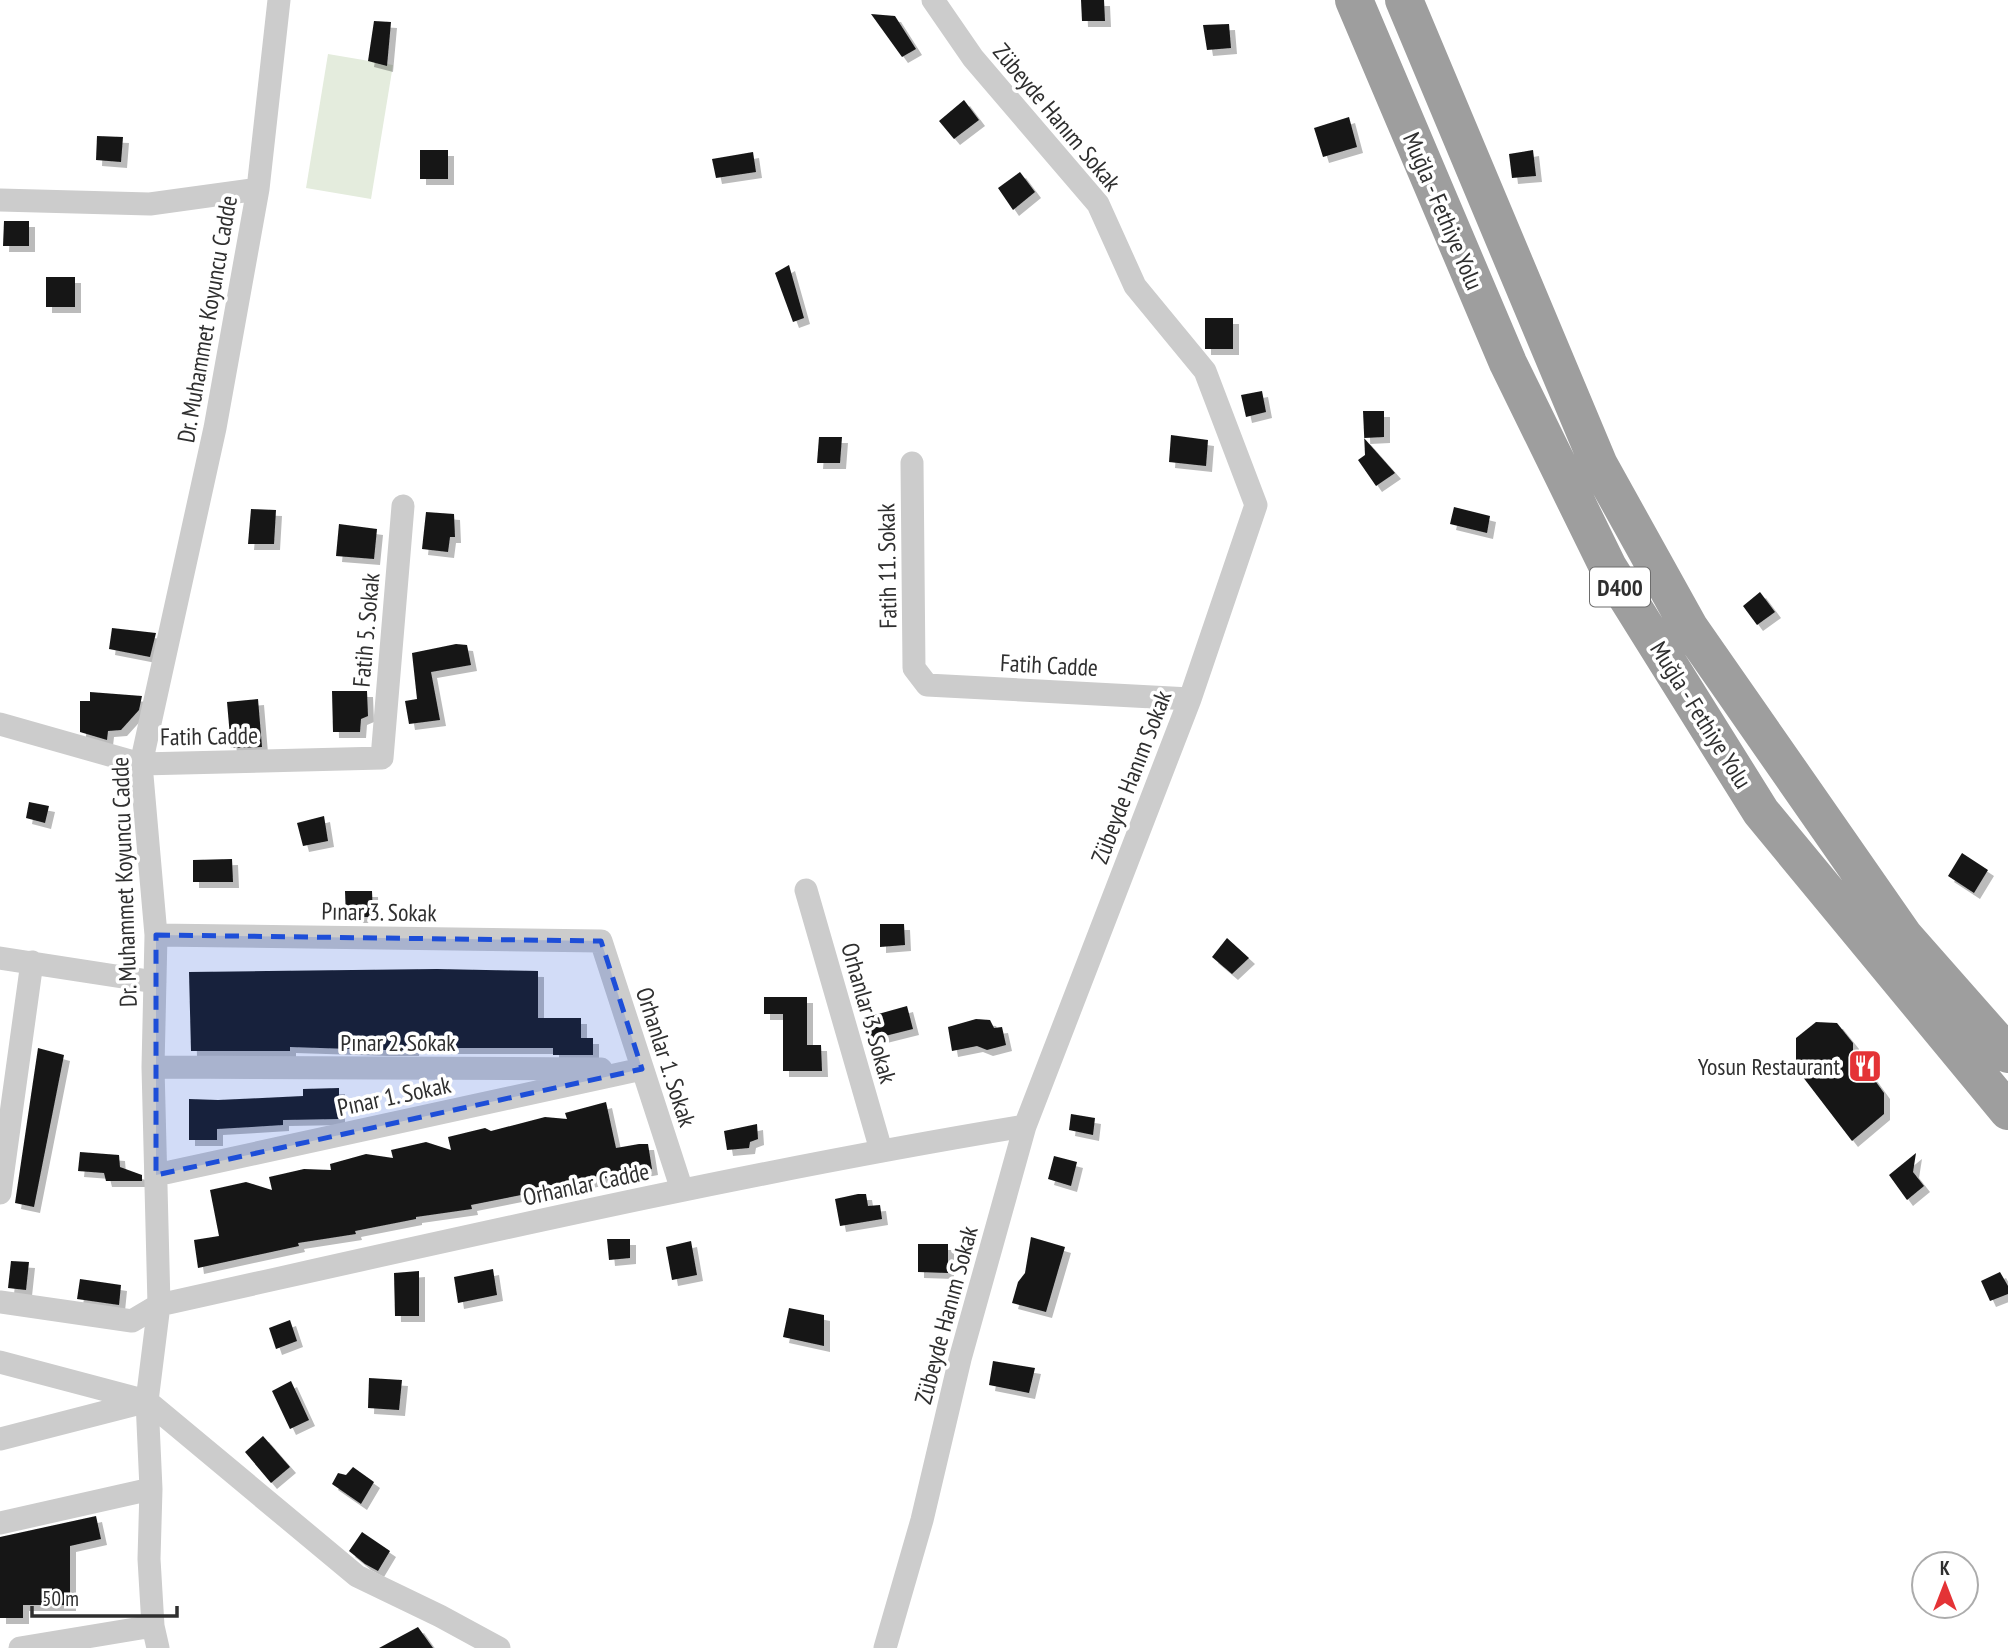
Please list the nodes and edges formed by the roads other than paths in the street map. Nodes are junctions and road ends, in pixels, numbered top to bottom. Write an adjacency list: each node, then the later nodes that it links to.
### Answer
1 (279, 0): 5 (street, Dr. Muhammet Koyuncu Cadde)
2 (933, 0): 10 (street, Zübeyde Hanım Sokak)
3 (1354, 0): 23 (highway, Muğla - Fethiye Yolu / D400)
4 (1404, 0): 20 (highway, Muğla - Fethiye Yolu / D400)
5 (258, 189): 6 (street); 13 (street, Dr. Muhammet Koyuncu Cadde)
6 (0, 200)
7 (912, 463): 9 (street, Fatih 11. Sokak)
8 (403, 506): 12 (street, Fatih 5. Sokak)
9 (914, 668): 10 (street, Fatih Cadde)
10 (1190, 699): 24 (street, Zübeyde Hanım Sokak)
11 (0, 724): 13 (street, Fatih Cadde)
12 (382, 758): 13 (street, Fatih Cadde)
13 (141, 764): 15 (street, Dr. Muhammet Koyuncu Cadde)
14 (806, 890): 25 (street, Orhanlar 3. Sokak)
15 (156, 935): 16 (street, Pınar 3. Sokak); 19 (street, Dr. Muhammet Koyuncu Cadde)
16 (601, 942): 22 (street, Orhanlar 1. Sokak)
17 (0, 958): 18 (street)
18 (32, 962): 19 (street); 28 (street)
19 (155, 982): 21 (street, Dr. Muhammet Koyuncu Cadde)
20 (2008, 1054)
21 (153, 1068): 22 (street, Pınar 2. Sokak); 26 (street, Dr. Muhammet Koyuncu Cadde)
22 (642, 1069): 26 (street, Pınar 1. Sokak); 27 (street, Orhanlar 1. Sokak)
23 (2008, 1111)
24 (1026, 1126): 25 (street, Orhanlar Cadde); 39 (street, Zübeyde Hanım Sokak)
25 (881, 1150): 27 (street, Orhanlar Cadde)
26 (156, 1175): 30 (street, Dr. Muhammet Koyuncu Cadde)
27 (682, 1190): 30 (street, Orhanlar Cadde)
28 (0, 1193)
29 (0, 1302): 30 (street, Orhanlar Cadde)
30 (159, 1305): 32 (street, Dr. Muhammet Koyuncu Cadde)
31 (0, 1363): 32 (street)
32 (147, 1401): 33 (street); 34 (street, Dr. Muhammet Koyuncu Cadde); 38 (street)
33 (0, 1440)
34 (151, 1489): 35 (street); 36 (street, Dr. Muhammet Koyuncu Cadde)
35 (0, 1523)
36 (156, 1637): 37 (street)
37 (20, 1648)
38 (499, 1648)
39 (885, 1648)

